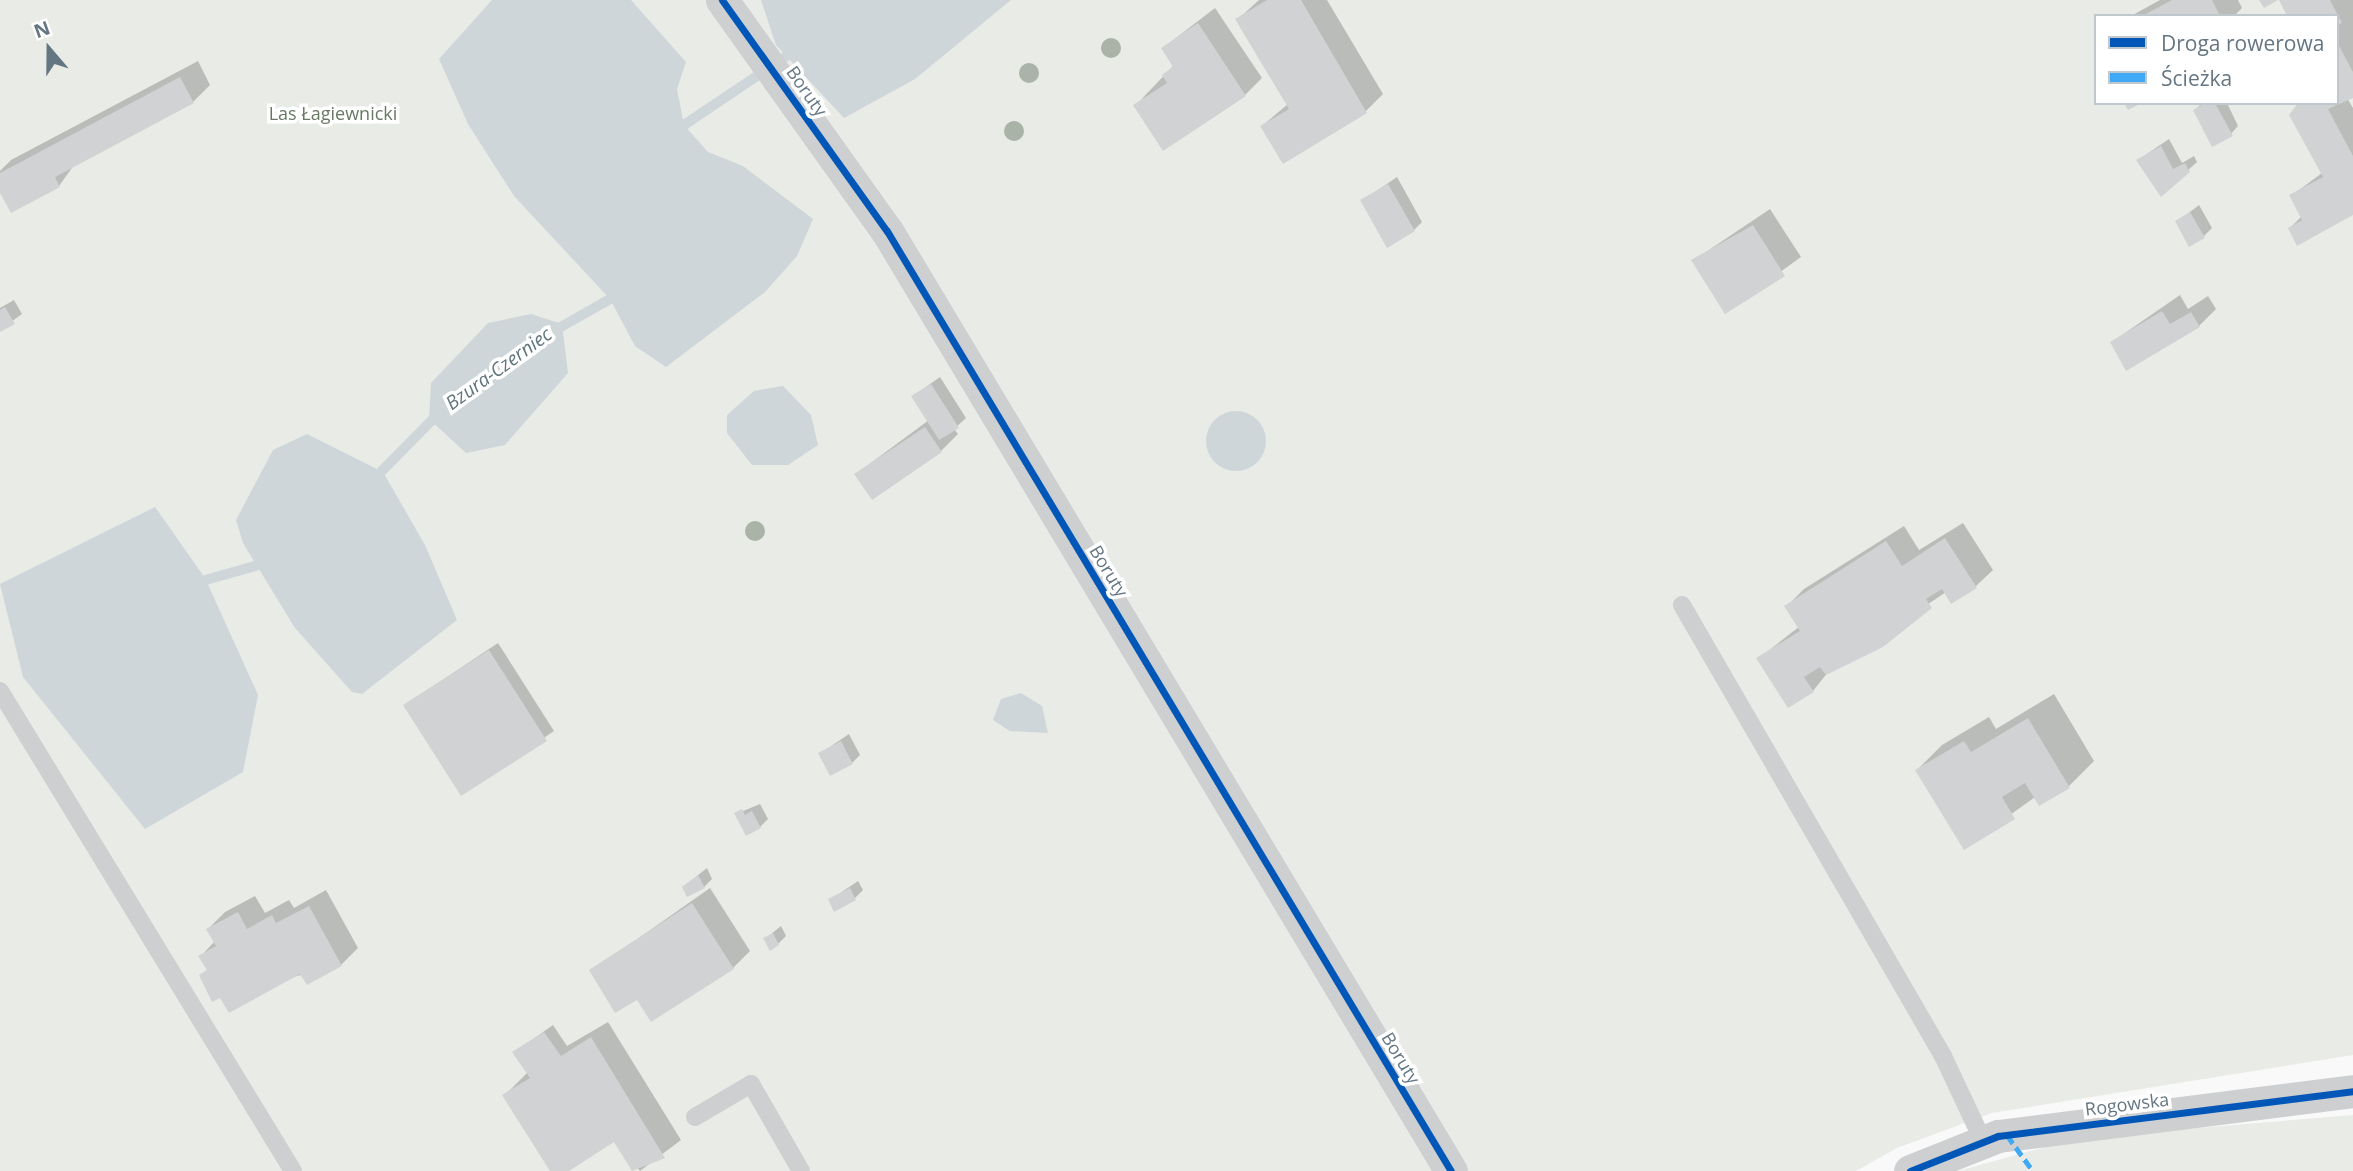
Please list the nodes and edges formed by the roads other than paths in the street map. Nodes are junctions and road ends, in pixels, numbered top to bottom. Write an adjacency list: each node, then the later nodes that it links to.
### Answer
1 (722, 0): 9 (street, Boruty)
2 (1682, 605): 6 (lane)
3 (0, 691): 7 (lane)
4 (2353, 1091): 6 (street, Rogowska)
5 (695, 1117): 8 (lane)
6 (1983, 1141): 10 (street, Rogowska)
7 (293, 1171)
8 (801, 1171)
9 (1451, 1171)
10 (1910, 1171)

